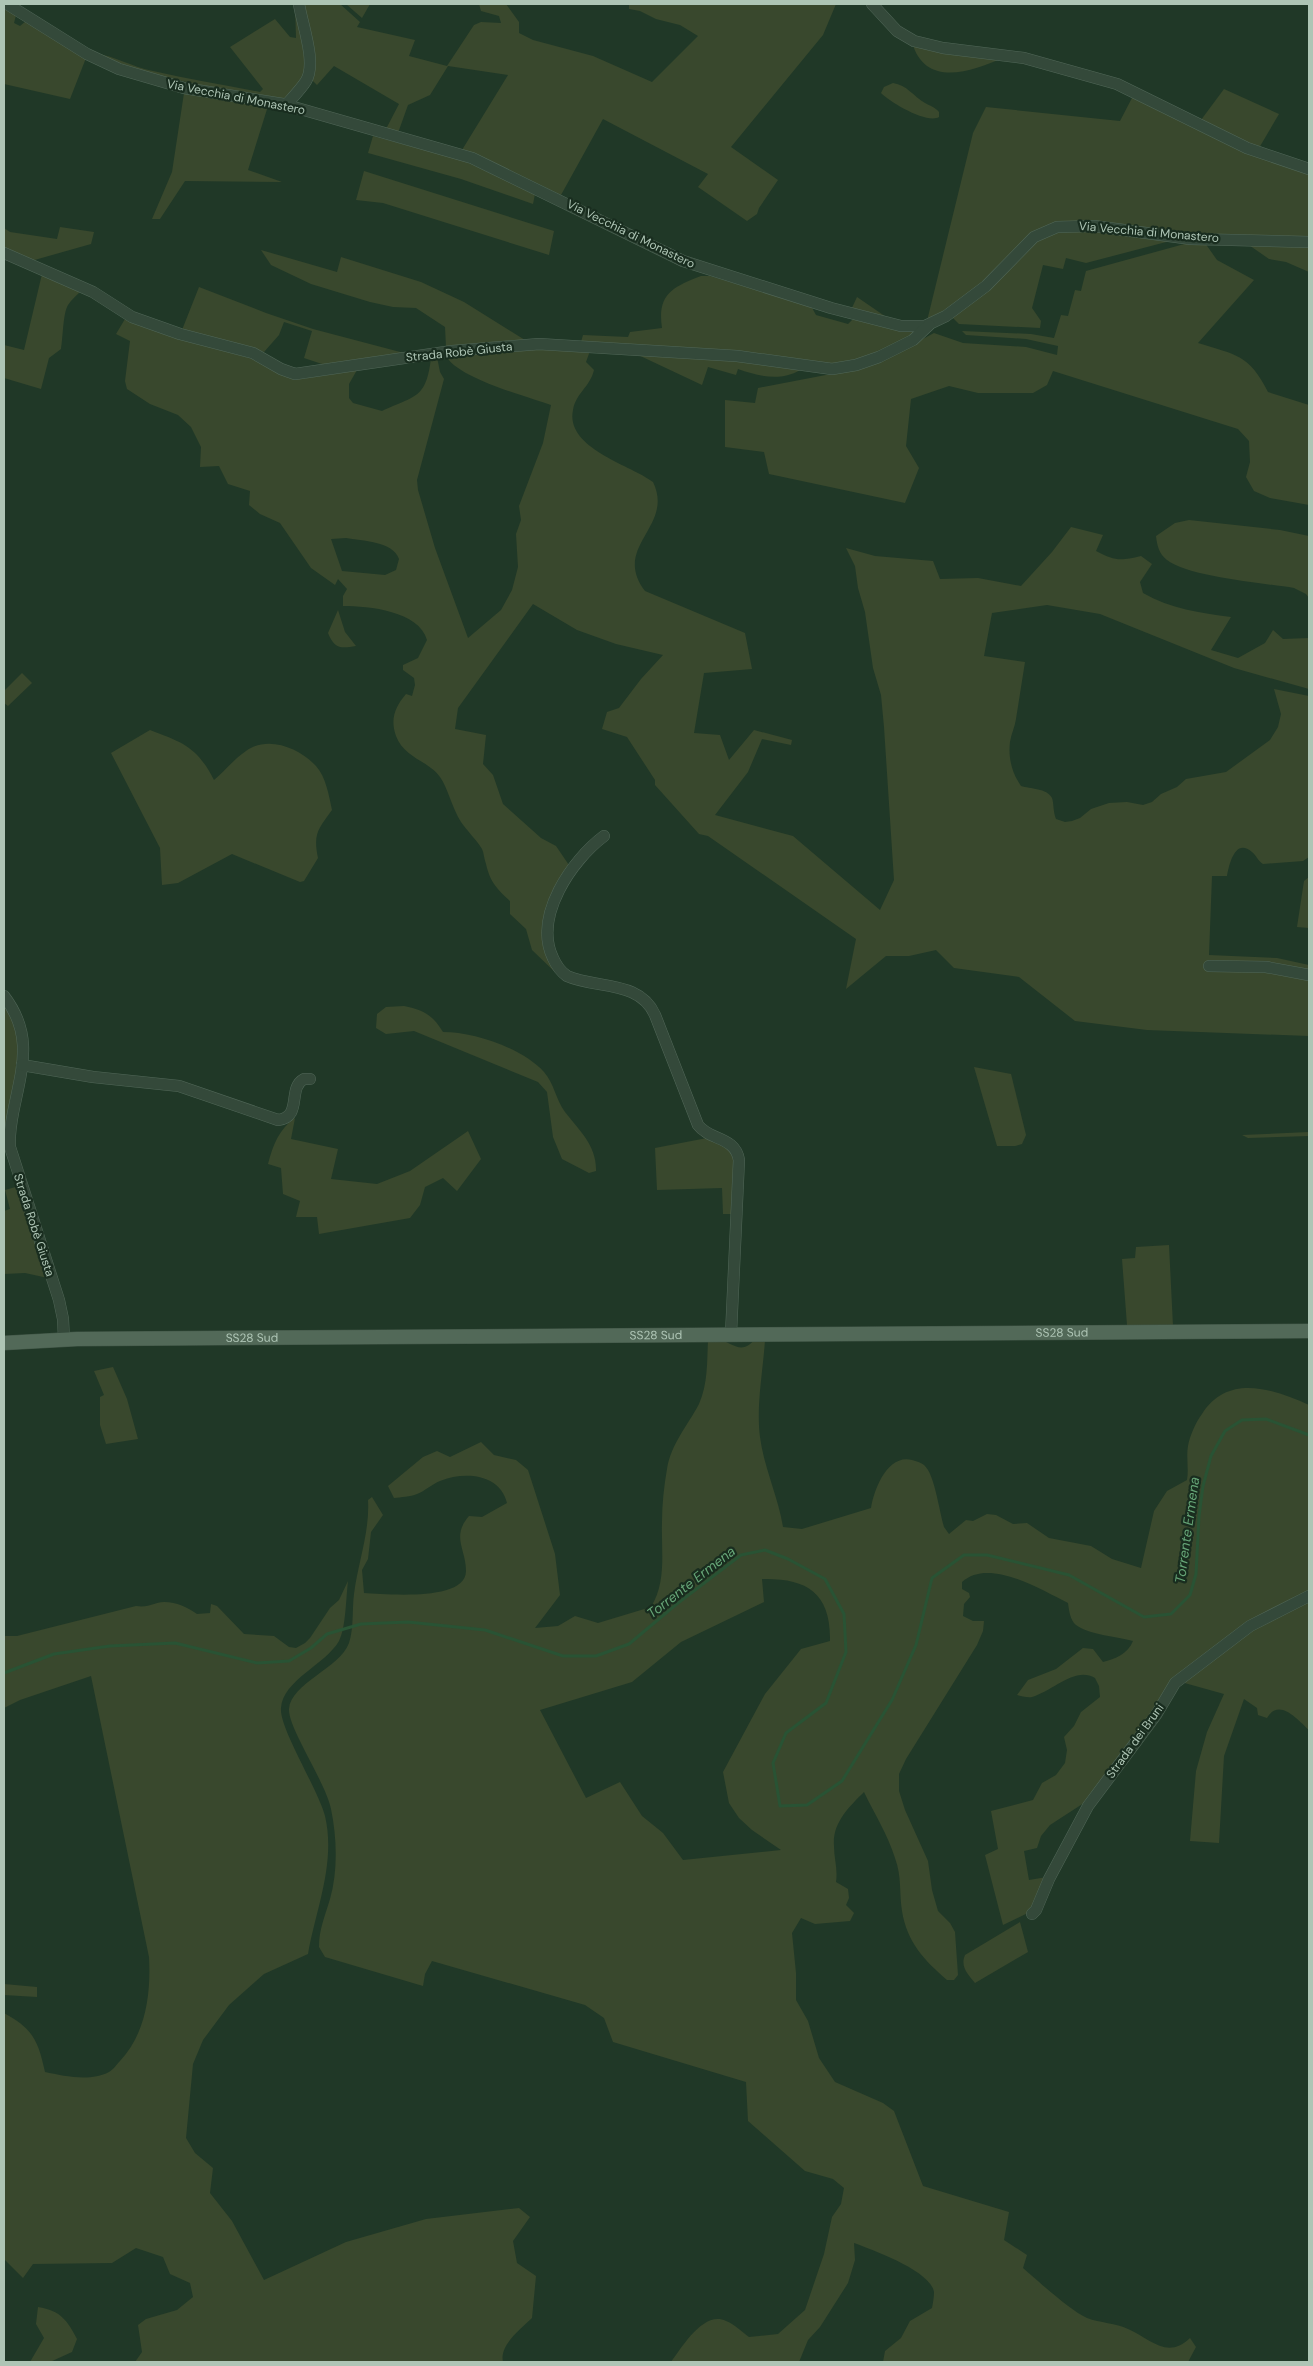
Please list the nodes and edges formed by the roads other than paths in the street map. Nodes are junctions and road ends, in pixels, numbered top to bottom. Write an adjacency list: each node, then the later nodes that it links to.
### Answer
1 (7, 4): 4 (street, Via Vecchia di Monastero)
2 (299, 4): 4 (street)
3 (872, 4): 5 (street)
4 (286, 105): 8 (street, Via Vecchia di Monastero)
5 (1309, 169)
6 (1309, 242): 8 (street, Via Vecchia di Monastero)
7 (4, 253): 8 (street, Strada Robè Giusta)
8 (929, 325)
9 (604, 836): 16 (street)
10 (1209, 966): 11 (street)
11 (1309, 975)
12 (4, 996): 13 (street, Strada Robè Giusta)
13 (22, 1065): 14 (street); 17 (street, Strada Robè Giusta)
14 (310, 1079)
15 (1309, 1331): 16 (main road, SS28 Sud)
16 (731, 1334): 17 (main road, SS28 Sud)
17 (64, 1339): 18 (main road, SS28 Sud)
18 (4, 1343)
19 (1309, 1596): 20 (street, Strada dei Bruni)
20 (1032, 1914)

